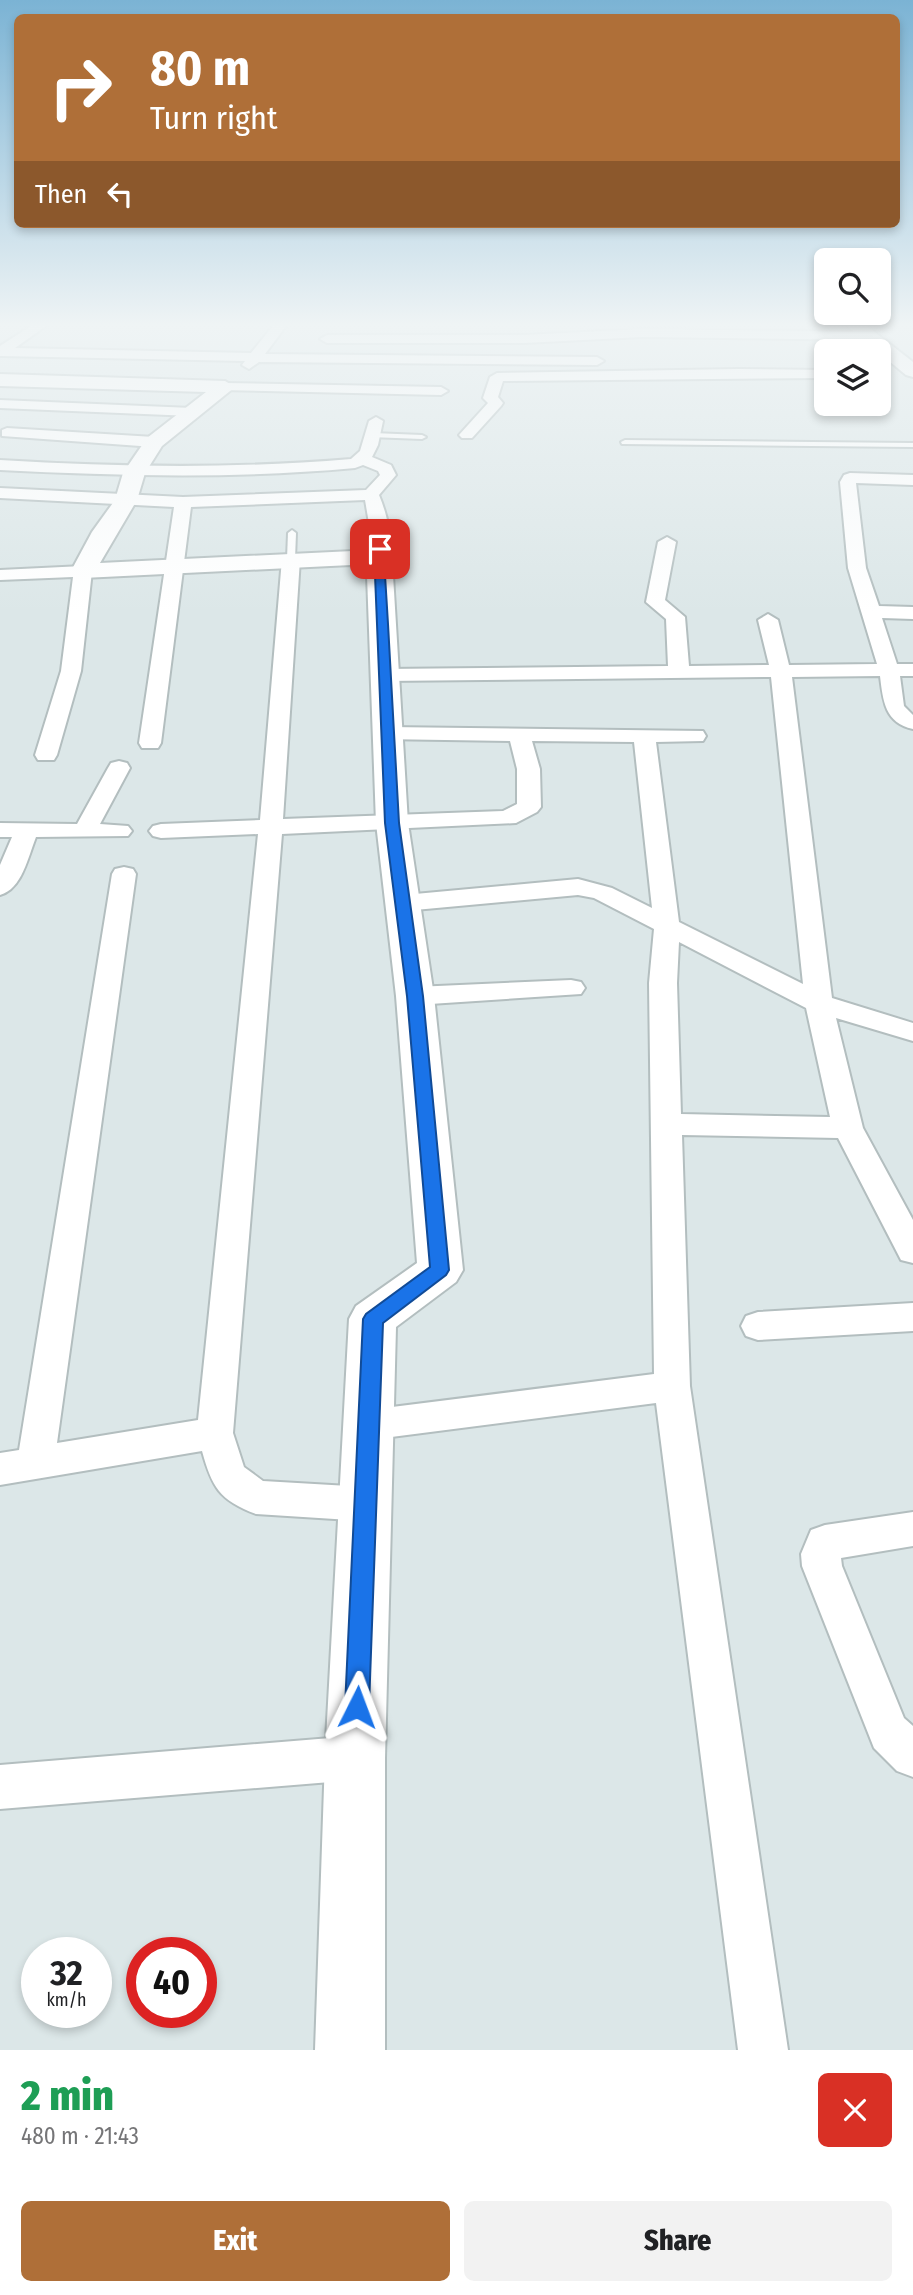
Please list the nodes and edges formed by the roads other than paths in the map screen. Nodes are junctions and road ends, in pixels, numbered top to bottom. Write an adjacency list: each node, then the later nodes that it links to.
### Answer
1 (180, 422): 7 (street)
2 (480, 422): 5 (street)
3 (374, 428): 6 (lane); 10 (street)
4 (7, 433): 7 (street)
5 (467, 436)
6 (422, 437)
7 (154, 442): 12 (street)
8 (625, 442): 9 (lane)
9 (913, 445)
10 (363, 459): 12 (street); 15 (street)
11 (0, 465): 12 (street)
12 (134, 473): 16 (street)
13 (913, 480): 24 (street)
14 (0, 493): 16 (street)
15 (371, 495): 17 (street); 21 (street)
16 (126, 500): 17 (street); 22 (street)
17 (183, 502): 20 (street)
18 (667, 542): 29 (street)
19 (292, 546): 20 (street); 21 (street); 41 (street)
20 (176, 564): 22 (street); 37 (street)
21 (377, 566): 31 (street)
22 (83, 571): 23 (street); 38 (street)
23 (0, 575)
24 (871, 612): 25 (street); 27 (street)
25 (913, 613)
26 (768, 620): 30 (street)
27 (889, 670): 28 (street); 30 (street); 32 (street)
28 (913, 670)
29 (679, 672): 30 (street); 31 (street)
30 (781, 673): 53 (street)
31 (384, 675): 33 (street)
32 (913, 723)
33 (388, 734): 34 (street); 40 (street)
34 (518, 734): 36 (street); 40 (street)
35 (695, 736): 36 (street)
36 (644, 737): 50 (street)
37 (150, 743)
38 (46, 755)
39 (119, 768): 44 (street)
40 (392, 823): 41 (street); 49 (street)
41 (271, 827): 46 (street); 62 (street)
42 (0, 830): 43 (street)
43 (27, 830): 44 (street); 48 (street)
44 (85, 830): 45 (street)
45 (120, 831)
46 (161, 831)
47 (124, 874): 63 (street)
48 (0, 887)
49 (404, 903): 50 (street); 52 (street)
50 (667, 925): 53 (street); 55 (street)
51 (571, 988): 52 (street)
52 (415, 996): 61 (street)
53 (819, 1003): 54 (street); 56 (street)
54 (913, 1032)
55 (665, 1124): 56 (street); 60 (street)
56 (848, 1128): 57 (street)
57 (913, 1251)
58 (913, 1317): 59 (street)
59 (758, 1326)
60 (672, 1386): 61 (street); 71 (street)
61 (368, 1425): 65 (street)
62 (215, 1433): 63 (street); 65 (street)
63 (36, 1462): 64 (street)
64 (0, 1469)
65 (366, 1504): 68 (street)
66 (913, 1529): 67 (street)
67 (913, 1755)
68 (355, 1758): 69 (street); 70 (street)
69 (0, 1787)
70 (349, 2050)
71 (763, 2050)

